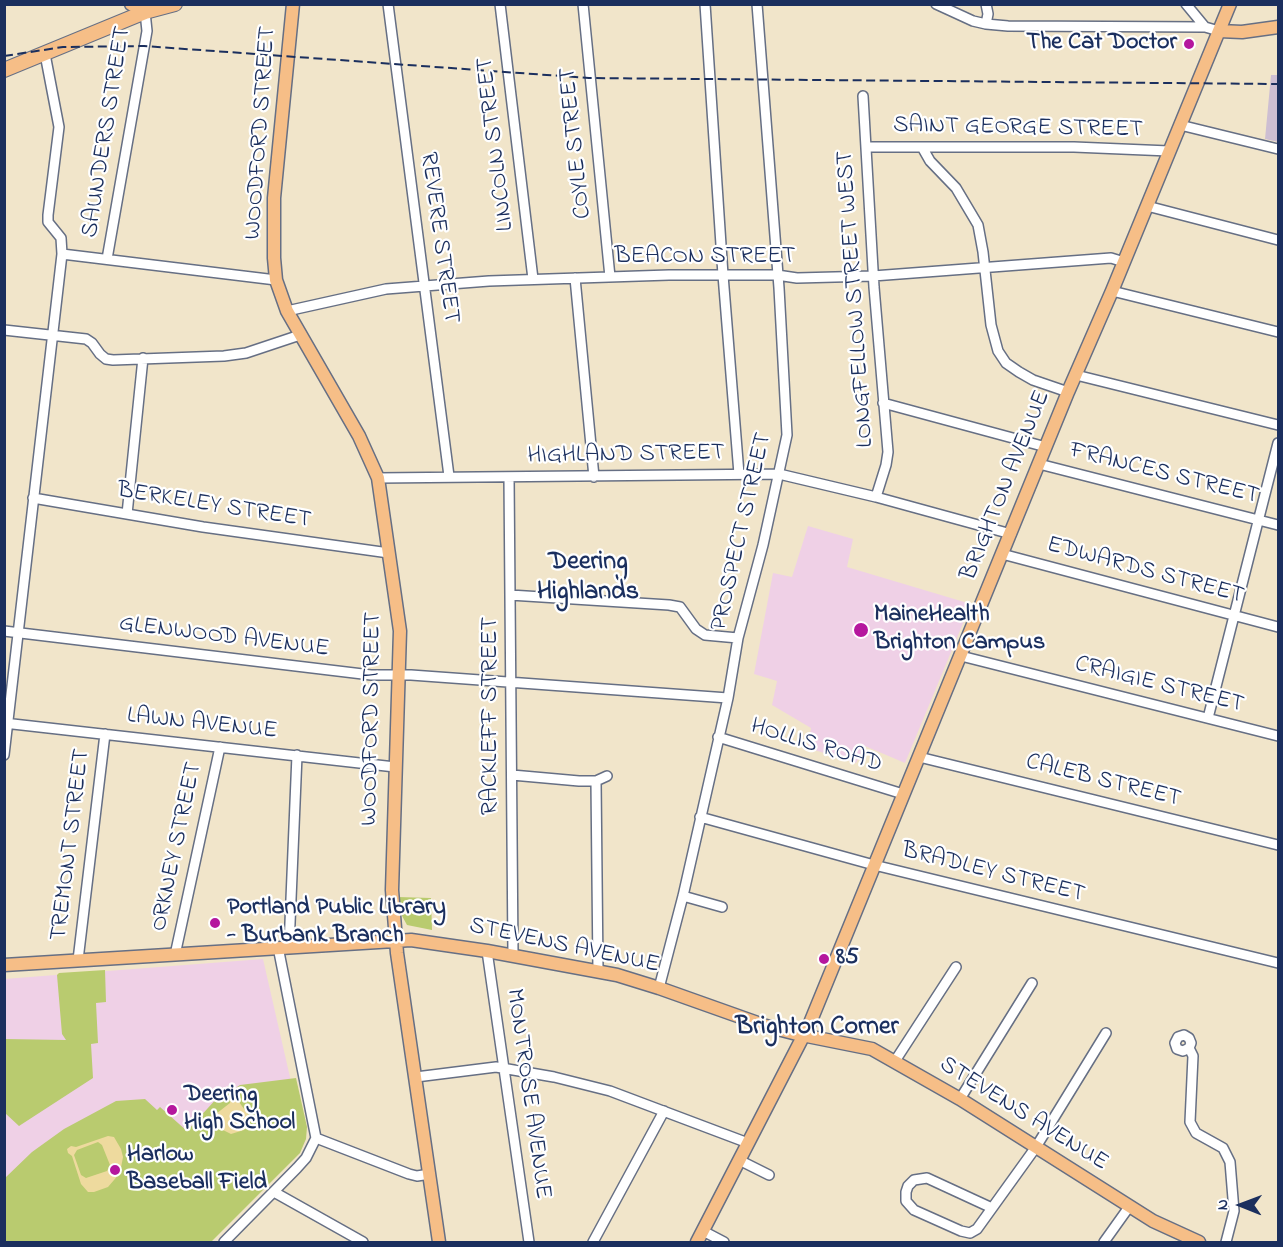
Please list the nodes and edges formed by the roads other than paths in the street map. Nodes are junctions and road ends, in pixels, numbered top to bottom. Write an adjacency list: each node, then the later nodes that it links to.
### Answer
1 (131, 4): 13 (main road)
2 (293, 4): 38 (main road, WOODFORD STREET)
3 (388, 4): 39 (street, REVERE STREET)
4 (500, 4): 37 (street, LINCOLN STREET)
5 (583, 4): 35 (street, COYLE STREET)
6 (705, 4): 32 (street)
7 (757, 4): 33 (street, PROSPECT STREET)
8 (936, 4): 14 (street)
9 (986, 4): 14 (street)
10 (1186, 4): 15 (street)
11 (1230, 4): 17 (main road, BRIGHTON AVENUE)
12 (169, 5): 13 (highway)
13 (145, 12): 18 (highway); 29 (street, SAUNDERS STREET)
14 (986, 24): 15 (street)
15 (1204, 27): 17 (street)
16 (1278, 27): 17 (main road)
17 (1219, 31): 21 (main road, BRIGHTON AVENUE)
18 (45, 54): 19 (highway); 28 (street)
19 (4, 70)
20 (862, 96): 22 (street, LONGFELLOW STREET WEST)
21 (1180, 125): 24 (street); 25 (main road, BRIGHTON AVENUE)
22 (866, 147): 23 (street, SAINT GEORGE STREET); 34 (street, LONGFELLOW STREET WEST)
23 (922, 147): 25 (street, SAINT GEORGE STREET); 31 (street)
24 (1278, 149)
25 (1169, 151): 26 (main road, BRIGHTON AVENUE)
26 (1147, 206): 27 (street); 30 (main road, BRIGHTON AVENUE)
27 (1278, 240)
28 (62, 254): 29 (street); 45 (street)
29 (107, 259): 38 (street)
30 (1124, 262): 31 (street, BEACON STREET); 40 (main road, BRIGHTON AVENUE)
31 (984, 266): 34 (street, BEACON STREET); 48 (street)
32 (723, 275): 33 (street, BEACON STREET); 35 (street, BEACON STREET); 54 (street)
33 (777, 275): 34 (street, BEACON STREET); 55 (street, PROSPECT STREET)
34 (873, 276): 49 (street, LONGFELLOW STREET WEST)
35 (610, 277): 36 (street, BEACON STREET)
36 (575, 278): 37 (street, BEACON STREET); 58 (street)
37 (533, 279): 39 (street, BEACON STREET)
38 (276, 280): 41 (main road, WOODFORD STREET)
39 (425, 285): 41 (street, BEACON STREET); 56 (street, REVERE STREET)
40 (1112, 291): 43 (street); 47 (main road, BRIGHTON AVENUE)
41 (287, 311): 44 (main road, WOODFORD STREET)
42 (4, 330): 45 (street)
43 (1278, 332)
44 (300, 335): 46 (street); 59 (main road, WOODFORD STREET)
45 (52, 336): 46 (street); 61 (street)
46 (143, 358): 62 (street)
47 (1076, 375): 48 (main road, BRIGHTON AVENUE); 50 (street)
48 (1068, 392): 52 (main road, BRIGHTON AVENUE)
49 (883, 403): 52 (street); 60 (street, LONGFELLOW STREET WEST)
50 (1278, 425)
51 (1278, 443): 63 (street)
52 (1046, 447): 53 (main road, BRIGHTON AVENUE)
53 (1039, 464): 63 (street, FRANCES STREET); 65 (main road, BRIGHTON AVENUE)
54 (739, 474): 55 (street, HIGHLAND STREET); 58 (street, HIGHLAND STREET)
55 (779, 474): 60 (street, HIGHLAND STREET); 73 (street, PROSPECT STREET)
56 (449, 476): 57 (street, HIGHLAND STREET); 59 (street, HIGHLAND STREET)
57 (508, 477): 58 (street, HIGHLAND STREET); 68 (street, RACKLEFF STREET)
58 (594, 477)
59 (378, 478): 66 (main road, WOODFORD STREET)
60 (876, 497): 65 (street, HIGHLAND STREET)
61 (33, 498): 62 (street, BERKELEY STREET); 72 (street)
62 (127, 514): 66 (street, BERKELEY STREET)
63 (1259, 519): 64 (street, FRANCES STREET); 69 (street)
64 (1278, 525)
65 (1011, 534): 67 (main road, BRIGHTON AVENUE)
66 (389, 553): 75 (main road, WOODFORD STREET)
67 (1002, 554): 69 (street, EDWARDS STREET); 74 (main road, BRIGHTON AVENUE)
68 (510, 595): 73 (street); 76 (street, RACKLEFF STREET)
69 (1234, 616): 70 (street, EDWARDS STREET); 78 (street)
70 (1278, 627)
71 (4, 631): 72 (street, GLENWOOD AVENUE)
72 (19, 633): 75 (street, GLENWOOD AVENUE); 79 (street)
73 (738, 638): 77 (street, PROSPECT STREET)
74 (960, 656): 78 (street, CRAIGIE STREET); 86 (main road, BRIGHTON AVENUE)
75 (399, 676): 76 (street, GLENWOOD AVENUE); 87 (main road, WOODFORD STREET)
76 (512, 682): 77 (street, GLENWOOD AVENUE); 88 (street, RACKLEFF STREET)
77 (728, 698): 82 (street, PROSPECT STREET)
78 (1208, 718): 81 (street, CRAIGIE STREET)
79 (6, 723): 80 (street, LAWN AVENUE); 84 (street)
80 (105, 734): 83 (street, LAWN AVENUE); 102 (street, TREMONT STREET)
81 (1278, 736)
82 (718, 737): 91 (street, HOLLIS ROAD); 92 (street, PROSPECT STREET)
83 (220, 747): 85 (street, LAWN AVENUE); 100 (street, ORKNEY STREET)
84 (4, 755)
85 (297, 755): 87 (street, LAWN AVENUE); 98 (street)
86 (919, 757): 91 (main road, BRIGHTON AVENUE); 93 (street, CALEB STREET)
87 (395, 767): 97 (main road, WOODFORD STREET)
88 (512, 775): 90 (street); 101 (street, RACKLEFF STREET)
89 (607, 776): 90 (street)
90 (596, 781): 106 (street)
91 (903, 794): 94 (main road, BRIGHTON AVENUE)
92 (700, 817): 94 (street, BRADLEY STREET); 95 (street, PROSPECT STREET)
93 (1278, 845)
94 (874, 865): 103 (street, BRADLEY STREET); 110 (main road, BRIGHTON AVENUE)
95 (682, 896): 96 (street); 108 (street, PROSPECT STREET)
96 (722, 907)
97 (396, 940): 98 (main road, STEVENS AVENUE); 99 (main road, STEVENS AVENUE); 114 (main road, WOODFORD STREET)
98 (283, 947): 100 (main road, STEVENS AVENUE); 117 (street)
99 (487, 951): 101 (main road, STEVENS AVENUE); 113 (street, MONTROSE AVENUE)
100 (175, 954): 102 (main road, STEVENS AVENUE)
101 (513, 955): 106 (main road, STEVENS AVENUE)
102 (78, 960): 104 (main road, STEVENS AVENUE)
103 (1278, 963)
104 (4, 965)
105 (956, 967): 112 (street)
106 (598, 971): 108 (main road, STEVENS AVENUE)
107 (1032, 983): 115 (street)
108 (659, 988): 110 (main road, STEVENS AVENUE)
109 (1106, 1033): 119 (street)
110 (804, 1036): 112 (main road, STEVENS AVENUE); 118 (main road, BRIGHTON AVENUE)
111 (1189, 1048): 135 (street)
112 (895, 1061): 115 (main road, STEVENS AVENUE)
113 (503, 1067): 114 (street); 116 (street); 130 (street, MONTROSE AVENUE)
114 (416, 1077): 121 (main road, WOODFORD STREET)
115 (960, 1099): 119 (main road, STEVENS AVENUE)
116 (664, 1111): 118 (street); 131 (street)
117 (316, 1138): 121 (street); 123 (street)
118 (748, 1143): 120 (main road, BRIGHTON AVENUE)
119 (1036, 1147): 124 (main road, STEVENS AVENUE); 125 (street)
120 (739, 1160): 122 (street); 126 (main road, BRIGHTON AVENUE)
121 (430, 1174): 129 (main road, WOODFORD STREET)
122 (769, 1175)
123 (274, 1192): 127 (street); 128 (street)
124 (1129, 1207): 133 (street); 134 (main road, STEVENS AVENUE)
125 (992, 1208): 125 (street)
126 (700, 1237): 132 (street)
127 (224, 1242)
128 (363, 1242)
129 (439, 1242)
130 (529, 1242)
131 (593, 1242)
132 (724, 1242)
133 (1104, 1242)
134 (1196, 1242)
135 (1226, 1242)

